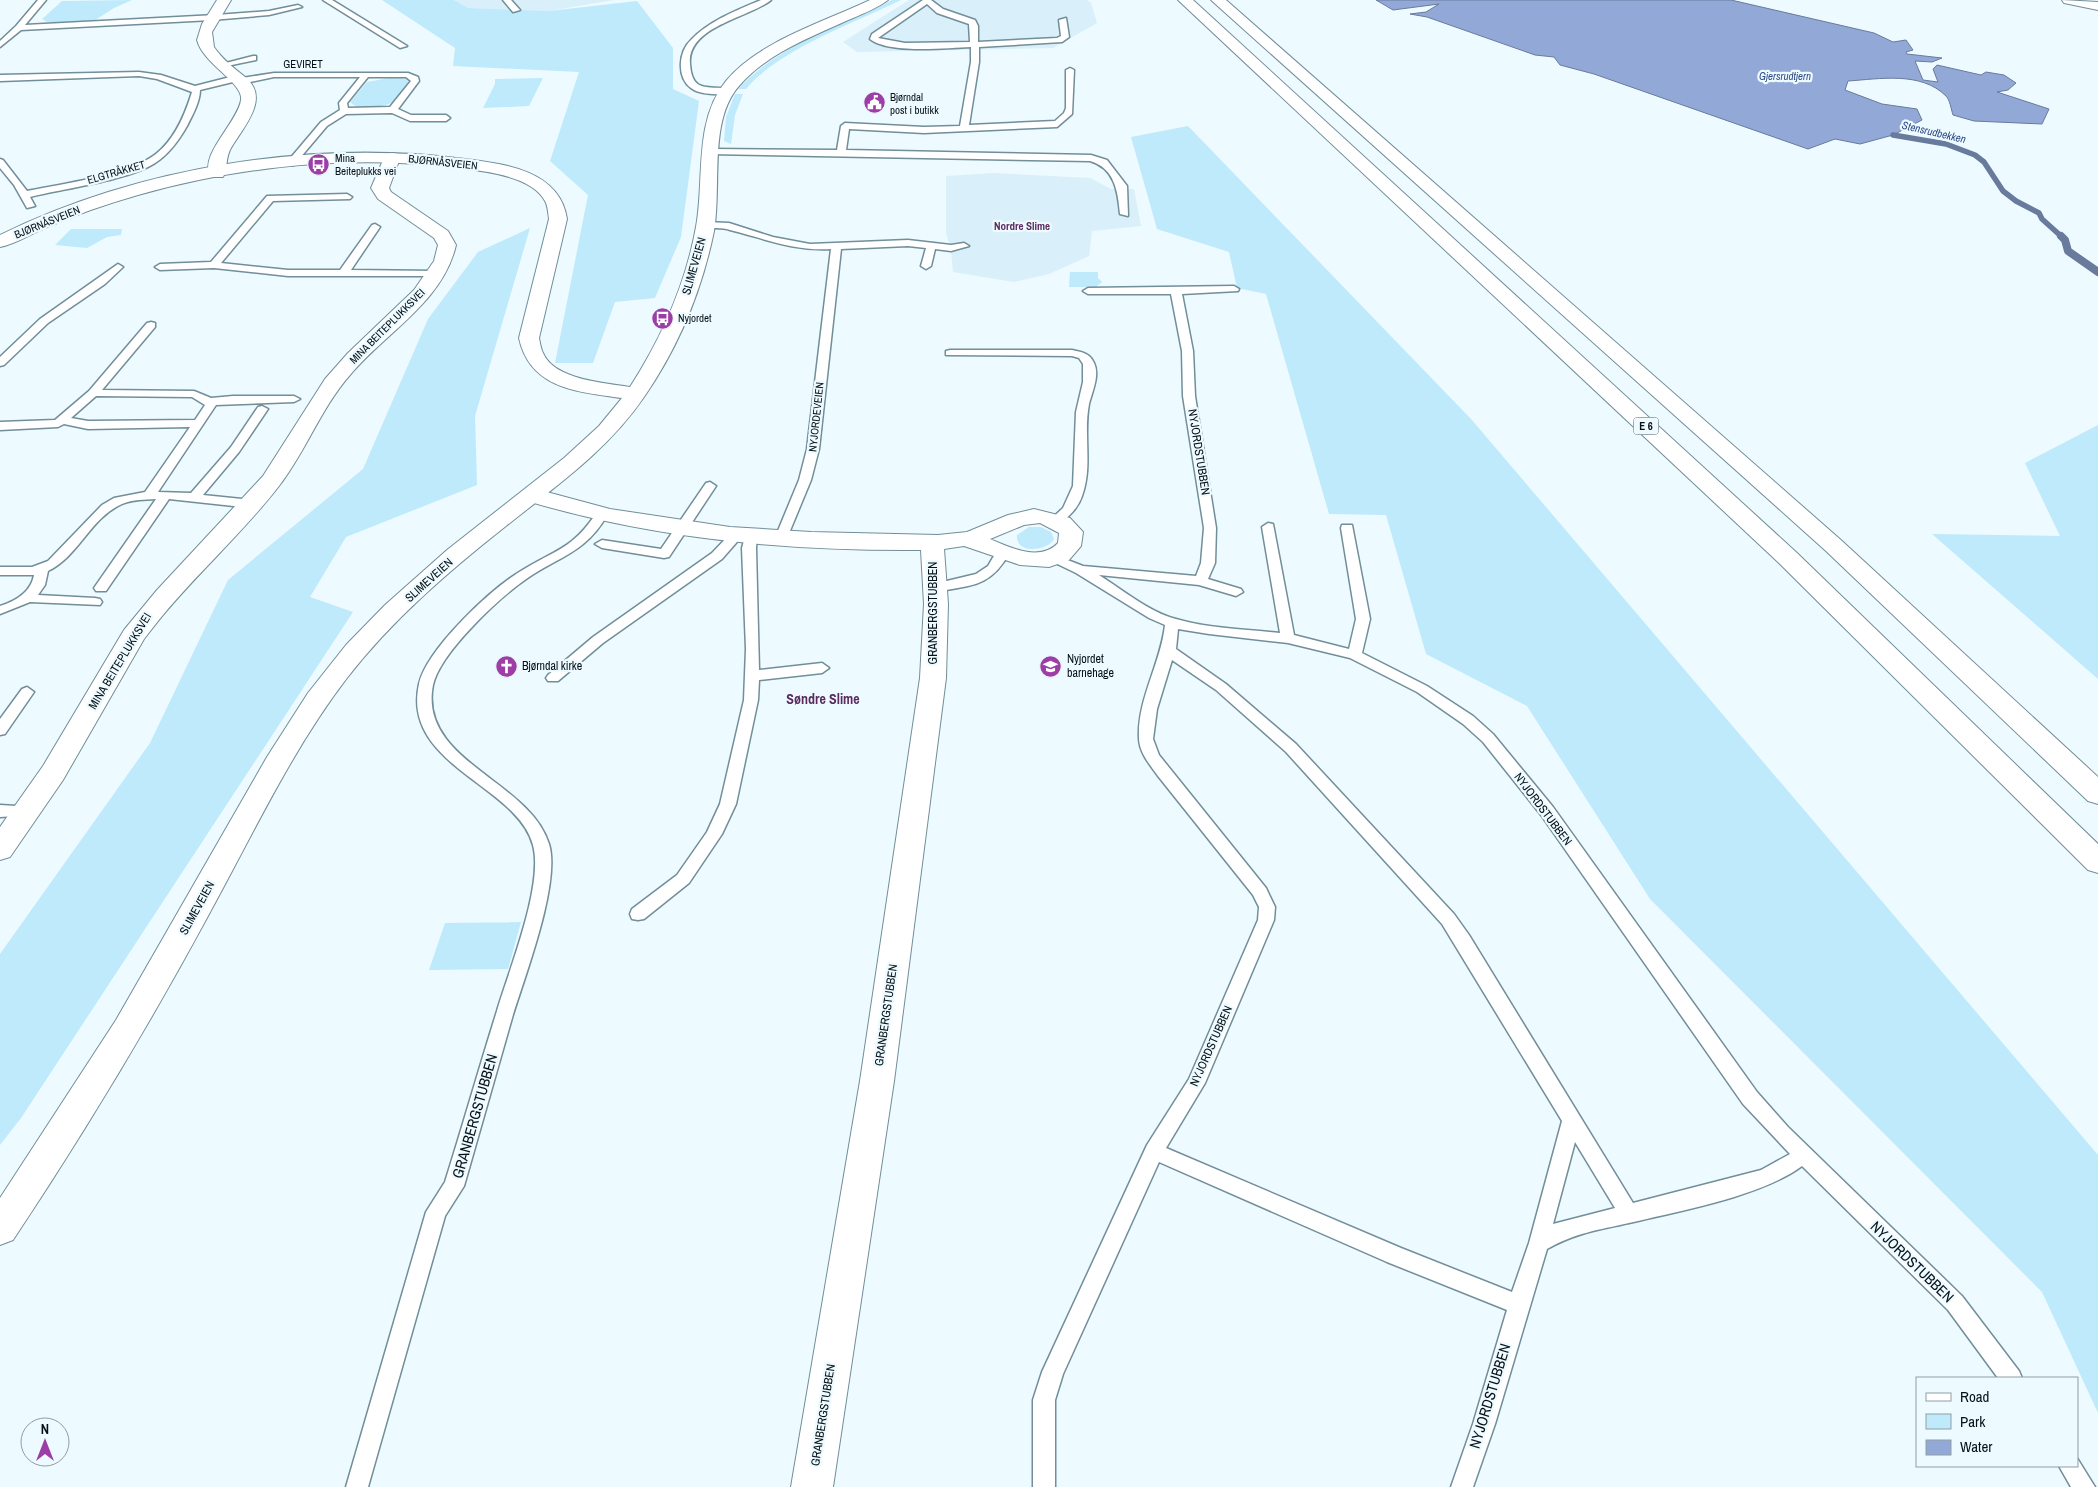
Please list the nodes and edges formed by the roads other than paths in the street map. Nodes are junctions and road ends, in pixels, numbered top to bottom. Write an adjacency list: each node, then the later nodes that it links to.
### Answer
1 (42, 0): 18 (lane)
2 (224, 0): 15 (main road)
3 (327, 0): 21 (lane)
4 (507, 0): 13 (lane)
5 (767, 0): 29 (lane)
6 (881, 0): 29 (main road, SLIMEVEIEN)
7 (927, 0): 19 (lane); 19 (lane)
8 (1185, 0): 111 (main road, E 6)
9 (1218, 0): 107 (main road)
10 (2069, 0): 12 (main road)
11 (298, 6): 14 (lane)
12 (2098, 6)
13 (516, 10)
14 (259, 14): 15 (lane); 17 (lane)
15 (212, 18): 18 (lane); 23 (main road)
16 (1063, 20): 19 (lane)
17 (259, 23)
18 (19, 28): 20 (lane)
19 (976, 43): 33 (lane)
20 (0, 45)
21 (403, 46)
22 (253, 58): 23 (lane)
23 (222, 65): 27 (main road)
24 (1070, 70): 33 (lane)
25 (366, 75): 27 (lane, GEVIRET); 30 (lane, GEVIRET); 31 (lane)
26 (0, 78): 28 (lane)
27 (239, 80): 28 (lane); 39 (main road)
28 (195, 89): 40 (lane, ELGTRÅKKET)
29 (726, 91): 34 (main road, SLIMEVEIEN)
30 (393, 110): 31 (lane); 32 (lane)
31 (344, 111): 38 (lane)
32 (446, 118)
33 (964, 128): 35 (lane)
34 (712, 152): 35 (lane); 44 (main road, SLIMEVEIEN)
35 (841, 152): 43 (lane)
36 (392, 158): 38 (main road, BJØRNÅSVEIEN); 55 (main road, MINA BEITEPLUKKSVEI); 63 (main road, BJØRNÅSVEIEN)
37 (0, 162): 40 (lane)
38 (291, 163): 39 (main road, BJØRNÅSVEIEN)
39 (217, 172): 46 (main road, BJØRNÅSVEIEN)
40 (24, 194): 42 (lane)
41 (347, 197): 50 (lane)
42 (30, 206)
43 (1125, 214)
44 (706, 225): 48 (lane); 63 (main road, SLIMEVEIEN)
45 (375, 227): 54 (lane)
46 (0, 242)
47 (964, 246): 49 (lane)
48 (836, 247): 49 (lane); 82 (lane, NYJORDEVEIEN)
49 (931, 247): 51 (lane)
50 (214, 265): 53 (lane); 54 (lane)
51 (926, 266)
52 (118, 267): 61 (lane)
53 (160, 267)
54 (343, 274): 55 (lane)
55 (436, 274): 75 (main road, MINA BEITEPLUKKSVEI)
56 (1234, 289): 58 (lane)
57 (1088, 291): 58 (lane)
58 (1176, 291): 91 (lane, NYJORDSTUBBEN)
59 (151, 325): 62 (lane)
60 (950, 353): 77 (lane)
61 (0, 363)
62 (93, 393): 65 (lane); 67 (lane)
63 (636, 394): 71 (main road, SLIMEVEIEN)
64 (294, 400): 65 (lane)
65 (210, 402): 68 (lane)
66 (262, 409): 74 (lane)
67 (64, 420): 68 (lane); 69 (lane)
68 (198, 423): 72 (lane)
69 (0, 426)
70 (710, 486): 79 (lane)
71 (532, 495): 76 (main road); 117 (main road, SLIMEVEIEN)
72 (148, 497): 73 (lane); 88 (lane)
73 (164, 497): 74 (lane); 92 (lane)
74 (194, 498): 75 (lane)
75 (252, 504): 109 (main road, MINA BEITEPLUKKSVEI)
76 (601, 515): 79 (main road); 122 (lane, GRANBERGSTUBBEN)
77 (1056, 520): 83 (main road, NYJORDSTUBBEN); 87 (main road)
78 (1268, 527): 99 (lane)
79 (683, 528): 81 (main road); 85 (lane)
80 (1348, 528): 101 (lane)
81 (744, 536): 82 (main road); 103 (lane); 104 (lane)
82 (781, 538): 84 (main road, NYJORDSTUBBEN)
83 (967, 539): 84 (main road, NYJORDSTUBBEN); 86 (main road, NYJORDSTUBBEN)
84 (932, 540): 93 (main road, GRANBERGSTUBBEN)
85 (602, 544)
86 (1003, 552): 87 (main road, NYJORDSTUBBEN); 93 (lane)
87 (1052, 558): 89 (lane, NYJORDSTUBBEN)
88 (41, 570): 90 (lane); 95 (lane)
89 (1081, 570): 91 (lane, NYJORDSTUBBEN); 98 (lane, NYJORDSTUBBEN)
90 (0, 571)
91 (1201, 581): 94 (lane)
92 (101, 588)
93 (935, 588): 123 (main road, GRANBERGSTUBBEN)
94 (1236, 592)
95 (29, 598): 96 (lane); 97 (lane)
96 (95, 602)
97 (0, 610)
98 (1172, 623): 99 (lane, NYJORDSTUBBEN); 100 (lane, NYJORDSTUBBEN)
99 (1288, 638): 101 (lane, NYJORDSTUBBEN)
100 (1168, 650): 113 (lane); 114 (lane, NYJORDSTUBBEN)
101 (1356, 655): 115 (lane, NYJORDSTUBBEN)
102 (822, 668): 103 (lane)
103 (752, 676): 112 (lane)
104 (553, 678)
105 (27, 692): 106 (lane)
106 (0, 730)
107 (2098, 794)
108 (0, 811): 109 (lane)
109 (27, 811): 110 (main road, MINA BEITEPLUKKSVEI)
110 (0, 849)
111 (2098, 862)
112 (638, 914)
113 (1572, 1120): 116 (lane); 118 (lane, NYJORDSTUBBEN)
114 (1154, 1151): 119 (lane); 124 (lane, NYJORDSTUBBEN)
115 (1802, 1155): 116 (lane); 120 (lane, NYJORDSTUBBEN)
116 (1629, 1214): 118 (lane)
117 (0, 1228)
118 (1539, 1243): 119 (lane, NYJORDSTUBBEN)
119 (1519, 1306): 125 (lane, NYJORDSTUBBEN)
120 (2010, 1377)
121 (2071, 1467): 126 (lane)
122 (358, 1487)
123 (812, 1487)
124 (1044, 1487)
125 (1462, 1487)
126 (2084, 1487)

